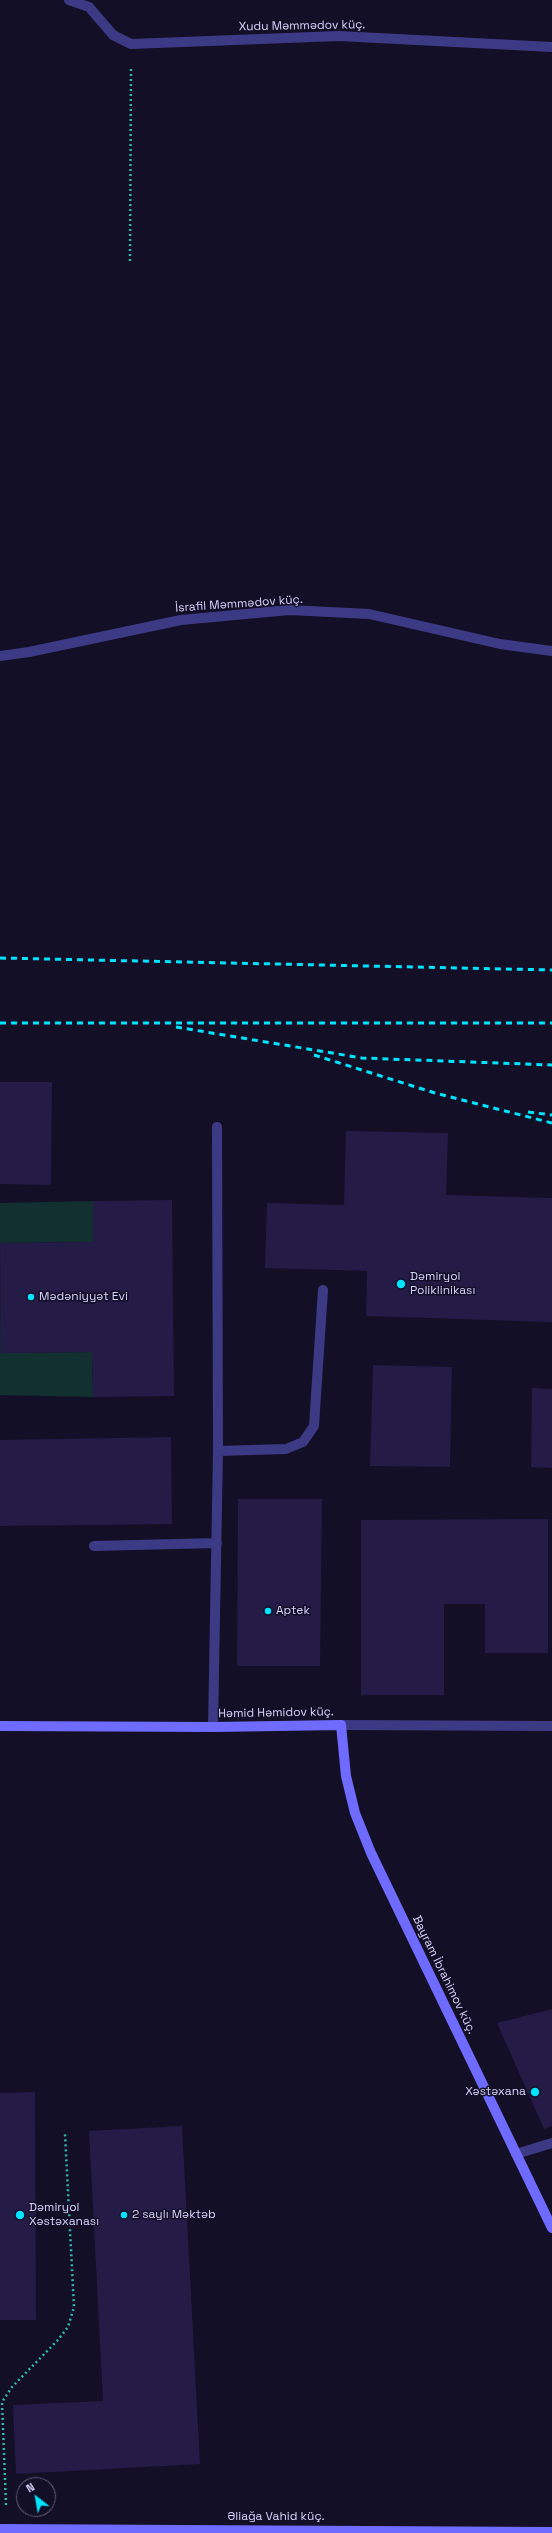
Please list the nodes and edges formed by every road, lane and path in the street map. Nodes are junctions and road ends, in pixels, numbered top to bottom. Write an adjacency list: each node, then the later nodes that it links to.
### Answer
1 (69, 0): 2 (street, Xudu Məmmədov küç.)
2 (131, 44): 3 (street, Xudu Məmmədov küç.); 4 (path)
3 (552, 47)
4 (130, 261)
5 (552, 651): 6 (street, İsrafil Məmmədov küç.)
6 (0, 656)
7 (217, 1127): 9 (street)
8 (324, 1290): 9 (street)
9 (218, 1451): 10 (street)
10 (216, 1543): 11 (street); 15 (street)
11 (94, 1546)
12 (341, 1725): 14 (street, Həmid Həmidov küç.); 15 (main road, Həmid Həmidov küç.); 18 (main road, Bayram İbrahimov küç.)
13 (0, 1726): 15 (main road, Həmid Həmidov küç.)
14 (552, 1726)
15 (213, 1727)
16 (65, 2134): 20 (path)
17 (552, 2143): 18 (street)
18 (516, 2154): 19 (main road, Bayram İbrahimov küç.)
19 (552, 2228)
20 (4, 2529): 21 (main road, Əliağa Vahid küç.)
21 (39, 2531): 22 (main road, Əliağa Vahid küç.)
22 (552, 2532)

